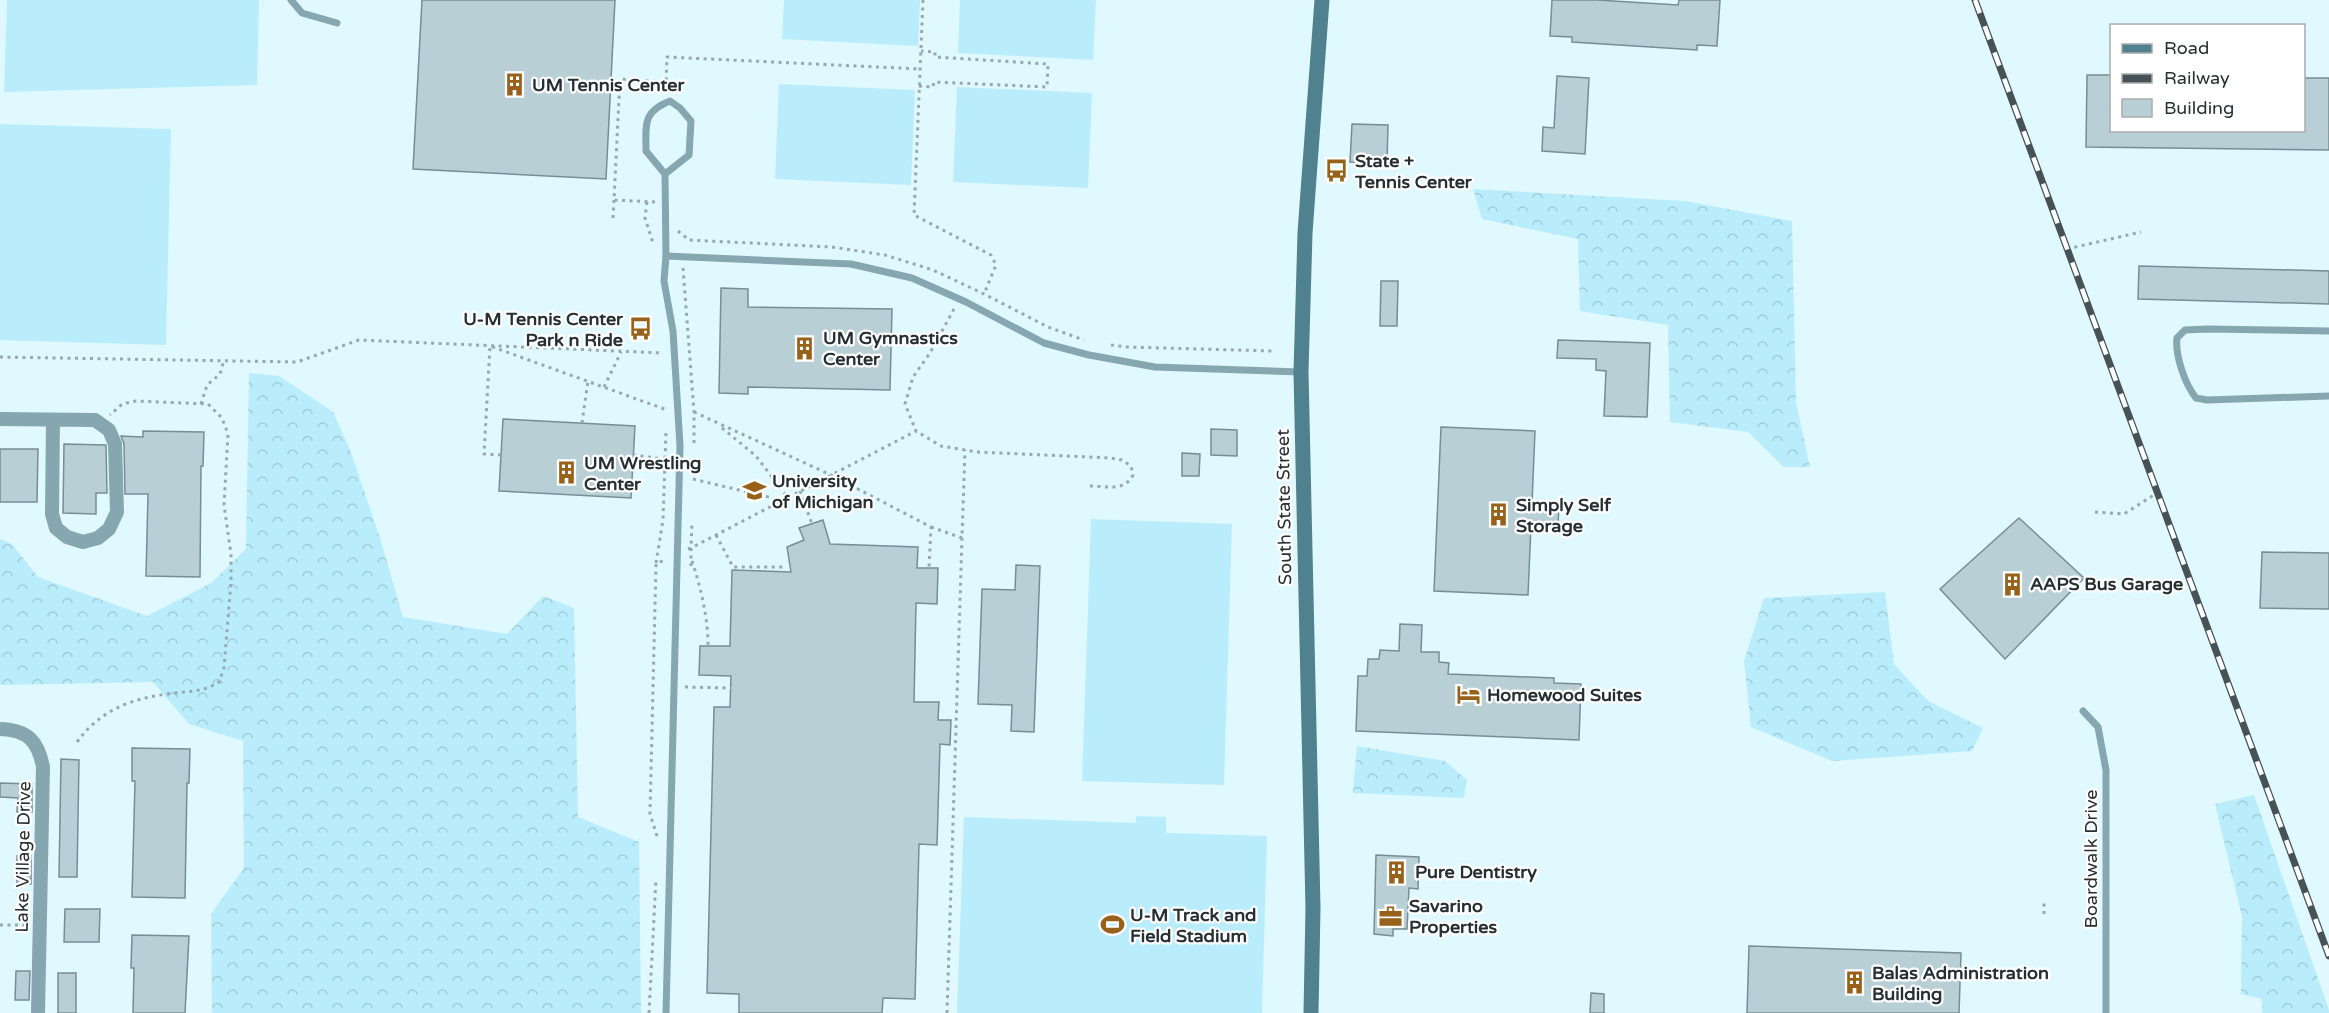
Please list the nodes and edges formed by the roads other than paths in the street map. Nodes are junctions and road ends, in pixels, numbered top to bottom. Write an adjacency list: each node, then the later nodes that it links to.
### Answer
1 (291, 0): 3 (lane)
2 (1322, 0): 7 (main road, South State Street)
3 (337, 23)
4 (665, 174): 4 (lane); 5 (lane)
5 (666, 256): 7 (lane); 14 (lane)
6 (2329, 331): 8 (lane)
7 (1301, 372): 15 (main road, South State Street)
8 (2329, 396)
9 (0, 419): 10 (street)
10 (53, 420): 10 (street)
11 (2083, 711): 16 (lane, Boardwalk Drive)
12 (0, 729): 13 (street, Lake Village Drive)
13 (38, 1013)
14 (666, 1013)
15 (1311, 1013)
16 (2106, 1013)

